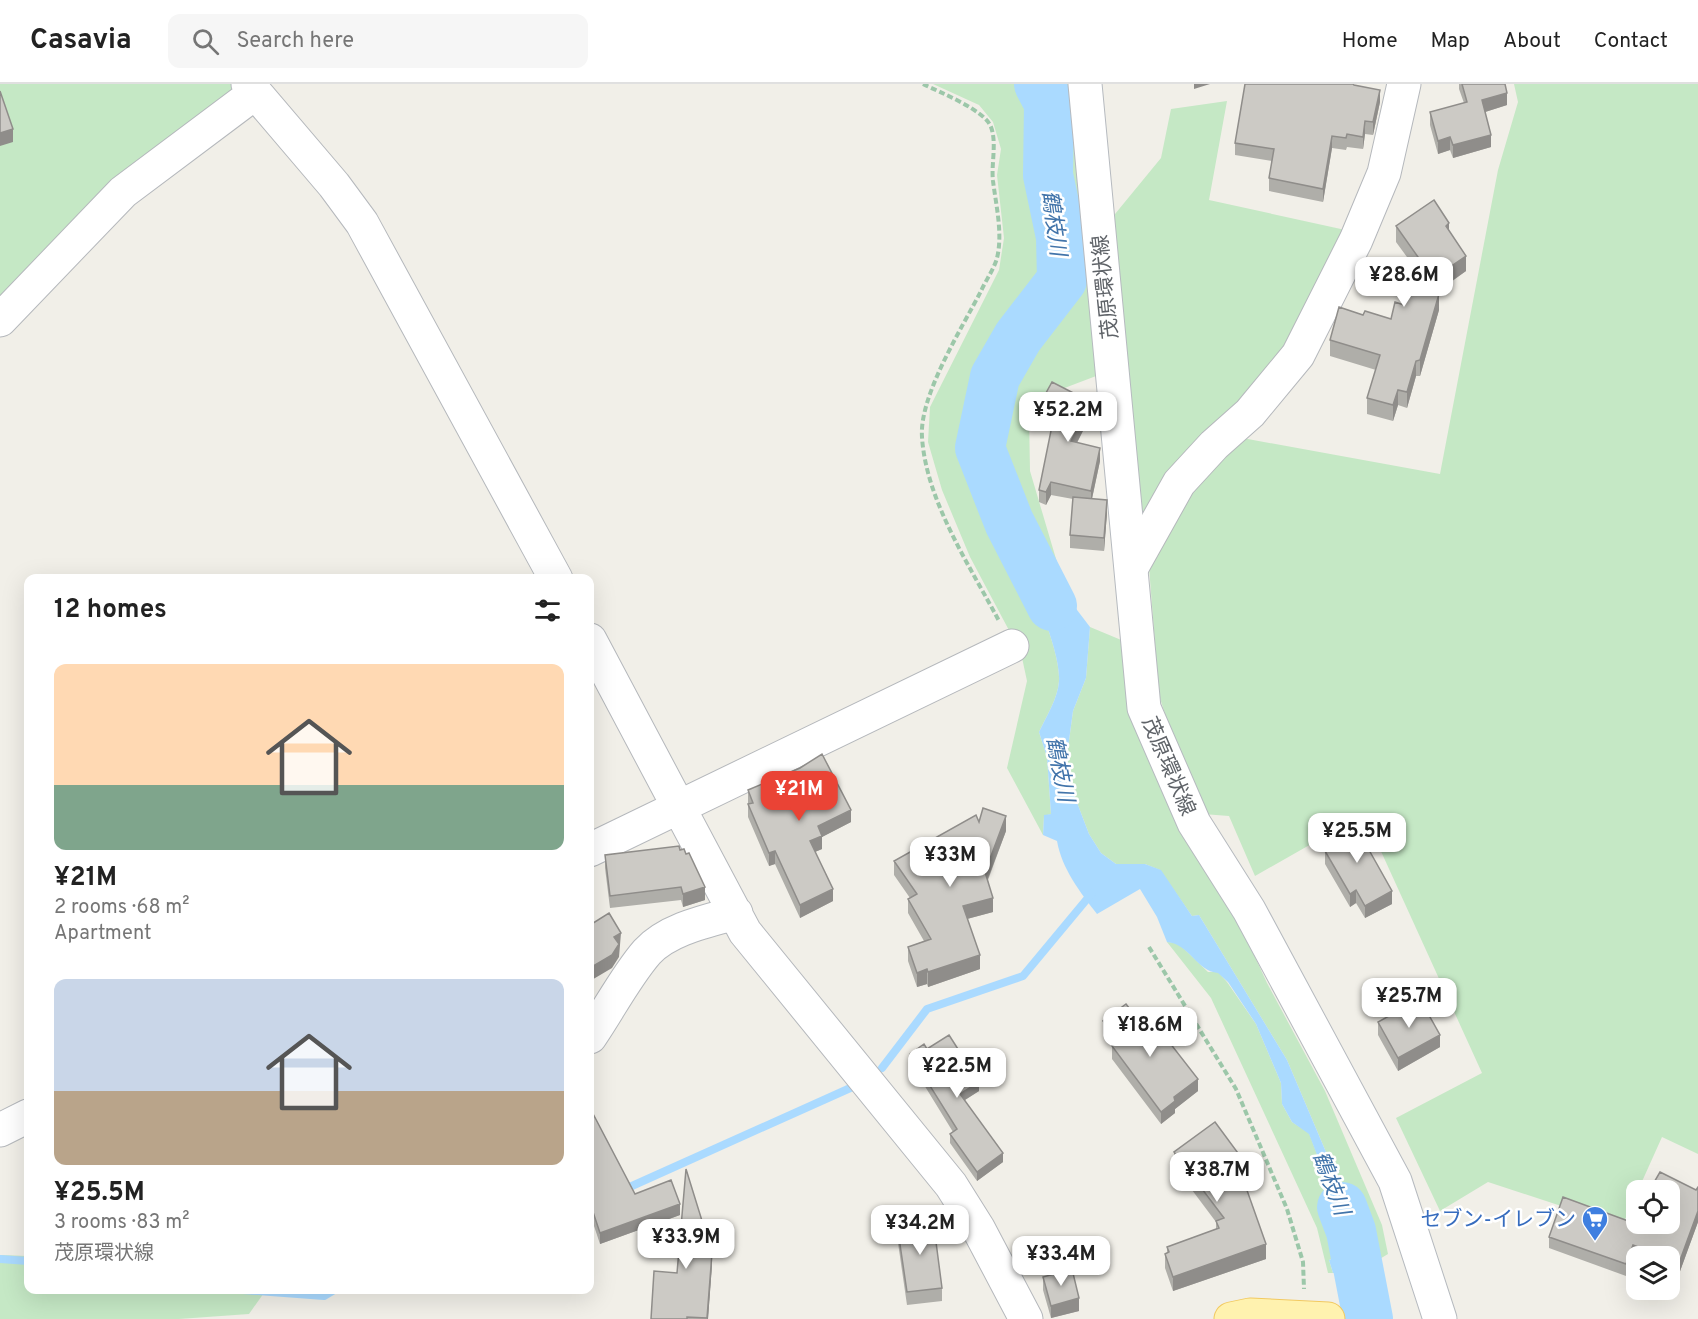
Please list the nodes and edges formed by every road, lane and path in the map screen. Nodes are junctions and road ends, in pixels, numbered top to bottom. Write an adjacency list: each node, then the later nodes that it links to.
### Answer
1 (923, 84): 8 (path)
2 (1085, 84): 6 (street, 茂原環状線)
3 (1404, 84): 6 (street)
4 (252, 88): 5 (street); 7 (street)
5 (0, 320)
6 (1131, 567): 21 (street, 茂原環状線)
7 (553, 574)
8 (1012, 646): 10 (street)
9 (594, 647): 10 (street)
10 (680, 807): 11 (street); 12 (street)
11 (594, 848)
12 (736, 913): 14 (street); 18 (street)
13 (1149, 947): 17 (path)
14 (594, 1031)
15 (24, 1118): 16 (street)
16 (0, 1130)
17 (1304, 1290)
18 (1026, 1319)
19 (1231, 1319): 20 (main road)
20 (1328, 1319)
21 (1440, 1319)

